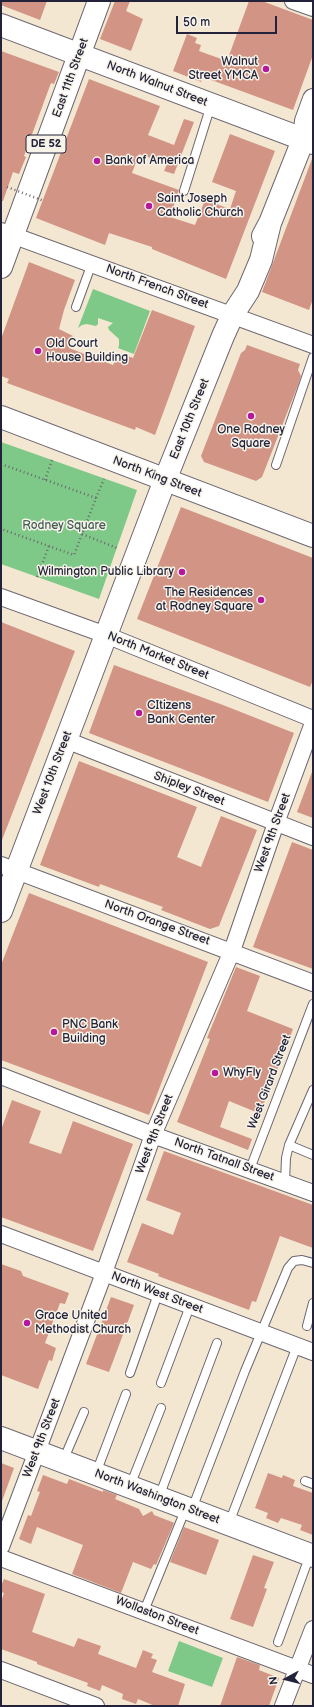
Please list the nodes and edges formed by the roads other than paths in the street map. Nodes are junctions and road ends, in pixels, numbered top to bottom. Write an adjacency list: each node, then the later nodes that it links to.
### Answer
1 (99, 1): 5 (main road, East 11th Street)
2 (293, 1): 3 (street)
3 (313, 8)
4 (1, 25): 5 (main road, North Walnut Street)
5 (80, 54): 7 (main road, North Walnut Street); 10 (main road, East 11th Street / DE 52)
6 (313, 99): 8 (street, East 10th Street)
7 (211, 105): 8 (main road, North Walnut Street); 9 (lane)
8 (308, 141): 14 (main road, East 10th Street)
9 (184, 191)
10 (7, 232): 11 (street, North French Street); 12 (main road, East 11th Street / DE 52)
11 (92, 263): 13 (lane); 14 (street, North French Street)
12 (1, 267)
13 (76, 307)
14 (233, 314): 15 (street, North French Street); 19 (main road, East 10th Street)
15 (313, 345)
16 (313, 357): 18 (lane)
17 (1, 417): 19 (main road, North King Street)
18 (276, 465)
19 (165, 480): 20 (main road, North King Street); 22 (main road, East 10th Street)
20 (313, 536)
21 (1, 597): 22 (street, North Market Street)
22 (106, 635): 23 (street, North Market Street); 25 (main road, West 10th Street)
23 (313, 719)
24 (313, 723): 26 (street, West 9th Street)
25 (66, 740): 26 (street, Shipley Street); 28 (main road, West 10th Street)
26 (276, 823): 27 (street, Shipley Street); 30 (street, West 9th Street)
27 (313, 837)
28 (9, 868): 29 (main road, West 10th Street); 30 (street, North Orange Street)
29 (1, 911)
30 (232, 951): 31 (street, North Orange Street); 35 (street, West 9th Street)
31 (313, 982)
32 (313, 1004): 38 (lane, West Girard Street)
33 (1, 1076): 35 (street, North Tatnall Street)
34 (313, 1090): 36 (lane)
35 (153, 1135): 38 (street, North Tatnall Street); 43 (street, West 9th Street)
36 (289, 1145): 37 (lane); 39 (lane)
37 (313, 1156)
38 (250, 1168): 39 (street, North Tatnall Street)
39 (285, 1182): 40 (street, North Tatnall Street)
40 (313, 1193)
41 (1, 1234): 43 (street, North West Street)
42 (313, 1263): 48 (lane)
43 (104, 1273): 44 (street, North West Street); 58 (street, West 9th Street)
44 (158, 1294): 46 (street, North West Street); 52 (lane)
45 (313, 1303): 47 (lane)
46 (190, 1306): 48 (street, North West Street); 53 (lane)
47 (307, 1326)
48 (260, 1332): 50 (street, North West Street); 63 (lane)
49 (217, 1343): 62 (lane)
50 (297, 1346): 51 (street, North West Street); 64 (lane)
51 (313, 1352)
52 (130, 1373)
53 (161, 1383)
54 (126, 1394): 60 (lane)
55 (161, 1408): 61 (lane)
56 (84, 1412): 59 (lane)
57 (1, 1438): 58 (main road, North Washington Street)
58 (36, 1452): 59 (main road, North Washington Street); 65 (street, West 9th Street)
59 (63, 1462): 60 (main road, North Washington Street)
60 (95, 1474): 61 (main road, North Washington Street)
61 (130, 1487): 62 (main road, North Washington Street)
62 (159, 1498): 63 (main road, North Washington Street)
63 (189, 1509): 64 (main road, North Washington Street); 68 (lane)
64 (229, 1524): 66 (main road, North Washington Street)
65 (1, 1547)
66 (312, 1555): 70 (lane)
67 (1, 1558): 68 (street, Wollaston Street)
68 (144, 1611): 71 (street, Wollaston Street)
69 (313, 1630): 71 (street)
70 (278, 1642)
71 (298, 1669): 73 (street, Wollaston Street); 75 (street)
72 (1, 1670): 74 (street)
73 (313, 1675)
74 (96, 1706)
75 (283, 1706)

